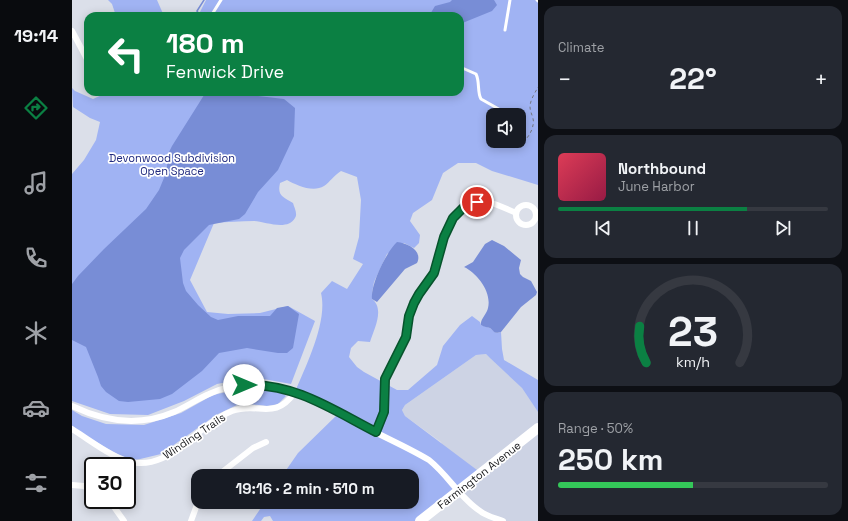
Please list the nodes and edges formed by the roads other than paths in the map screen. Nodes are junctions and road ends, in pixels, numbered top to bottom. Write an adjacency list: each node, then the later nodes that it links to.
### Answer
1 (221, 0): 3 (lane)
2 (510, 0): 4 (lane)
3 (214, 12)
4 (505, 30)
5 (72, 31): 6 (street)
6 (84, 54)
7 (464, 69): 8 (lane)
8 (497, 108)
9 (516, 213): 14 (street)
10 (295, 392): 11 (street); 13 (street, Winding Trails); 14 (street)
11 (72, 406)
12 (538, 428): 19 (main road, Farmington Avenue)
13 (72, 429)
14 (376, 432): 19 (street)
15 (266, 442): 16 (street)
16 (226, 469)
17 (72, 486): 18 (street)
18 (84, 486)
19 (458, 491): 24 (main road, Farmington Avenue); 25 (street)
20 (115, 509): 22 (street)
21 (195, 509): 23 (street)
22 (124, 521)
23 (191, 521)
24 (420, 521)
25 (502, 521)

